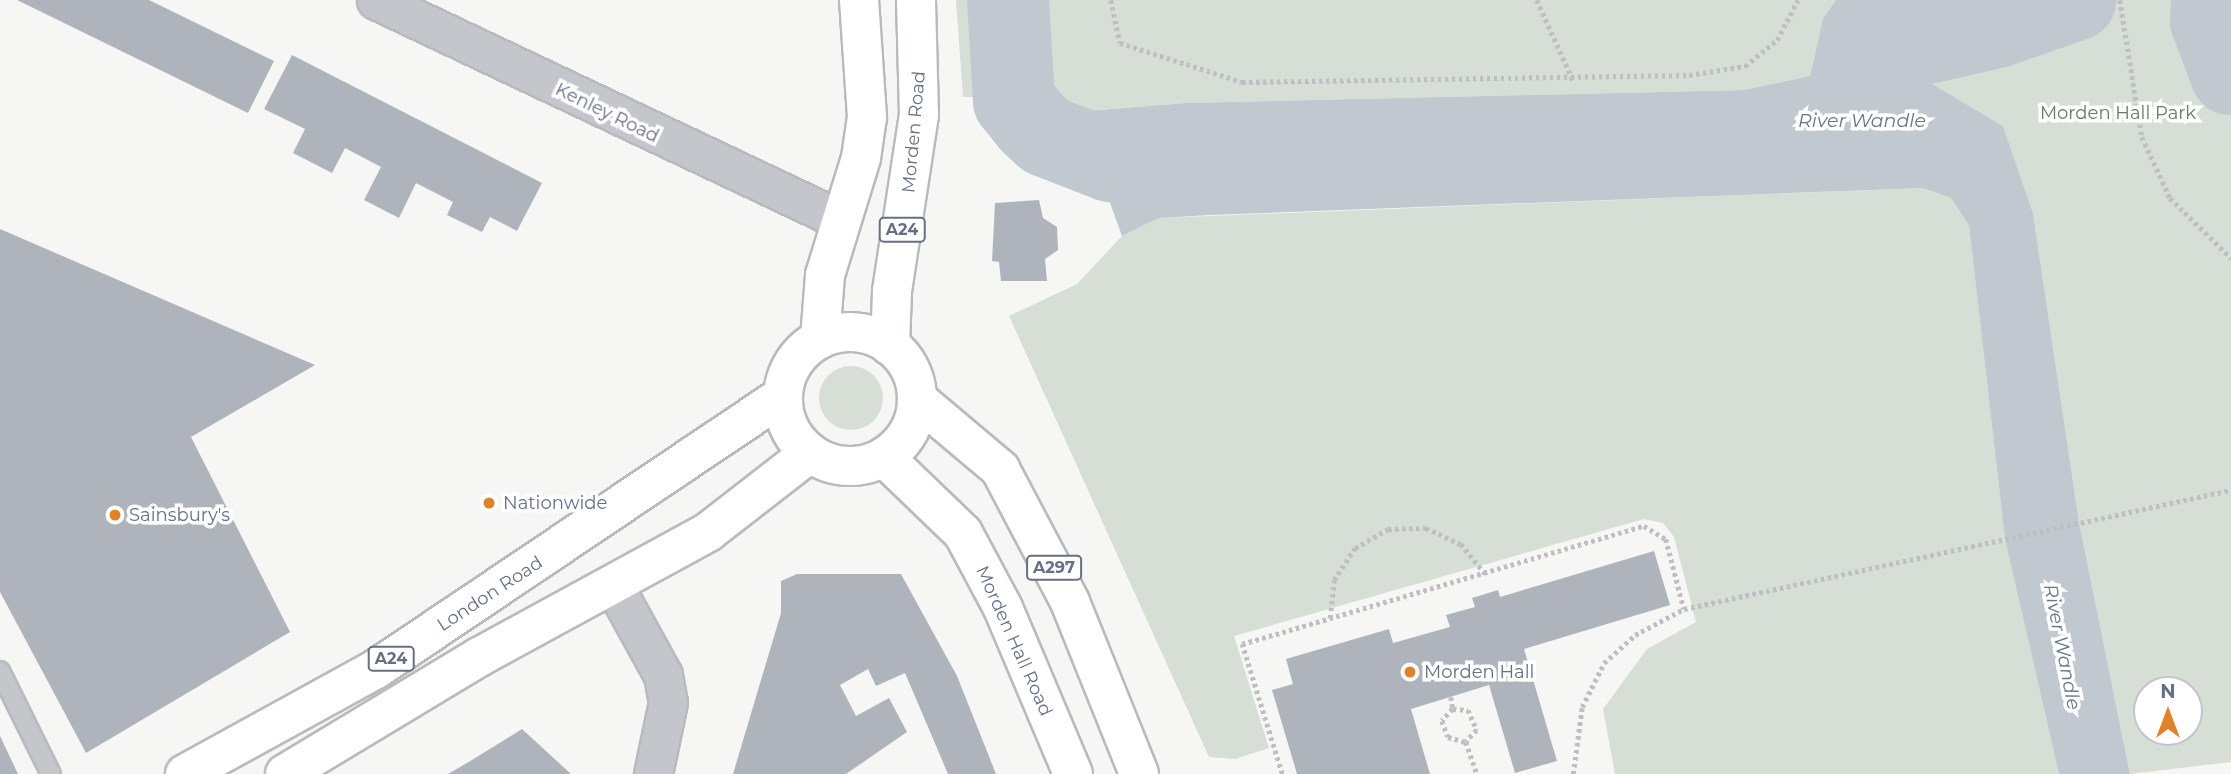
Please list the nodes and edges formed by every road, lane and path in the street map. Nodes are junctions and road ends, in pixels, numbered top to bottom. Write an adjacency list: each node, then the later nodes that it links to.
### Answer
1 (376, 0): 9 (street, Kenley Road)
2 (859, 0): 9 (highway)
3 (916, 0): 12 (highway, Morden Road / A24)
4 (1111, 0): 8 (path)
5 (1537, 0): 8 (path)
6 (1798, 0): 8 (path)
7 (2120, 0): 10 (path)
8 (1573, 80)
9 (841, 220): 11 (highway)
10 (2231, 258)
11 (820, 338): 12 (highway); 13 (highway)
12 (890, 346): 14 (highway)
13 (782, 396): 15 (highway); 27 (highway, London Road / A24)
14 (917, 399): 16 (highway); 31 (highway, A297)
15 (810, 453): 16 (highway); 19 (highway, A24)
16 (884, 457): 30 (highway, Morden Hall Road)
17 (2231, 490): 20 (path)
18 (1485, 574): 20 (path); 21 (path); 21 (path)
19 (614, 586): 28 (highway, A24); 29 (street)
20 (1684, 609): 34 (path)
21 (1330, 618): 32 (path)
22 (0, 671): 26 (lane)
23 (1451, 697): 24 (path)
24 (1453, 709): 25 (path); 25 (path)
25 (1466, 742): 33 (path)
26 (51, 774)
27 (185, 774)
28 (285, 774)
29 (653, 774)
30 (1073, 774)
31 (1139, 774)
32 (1282, 774)
33 (1477, 774)
34 (1573, 774)

